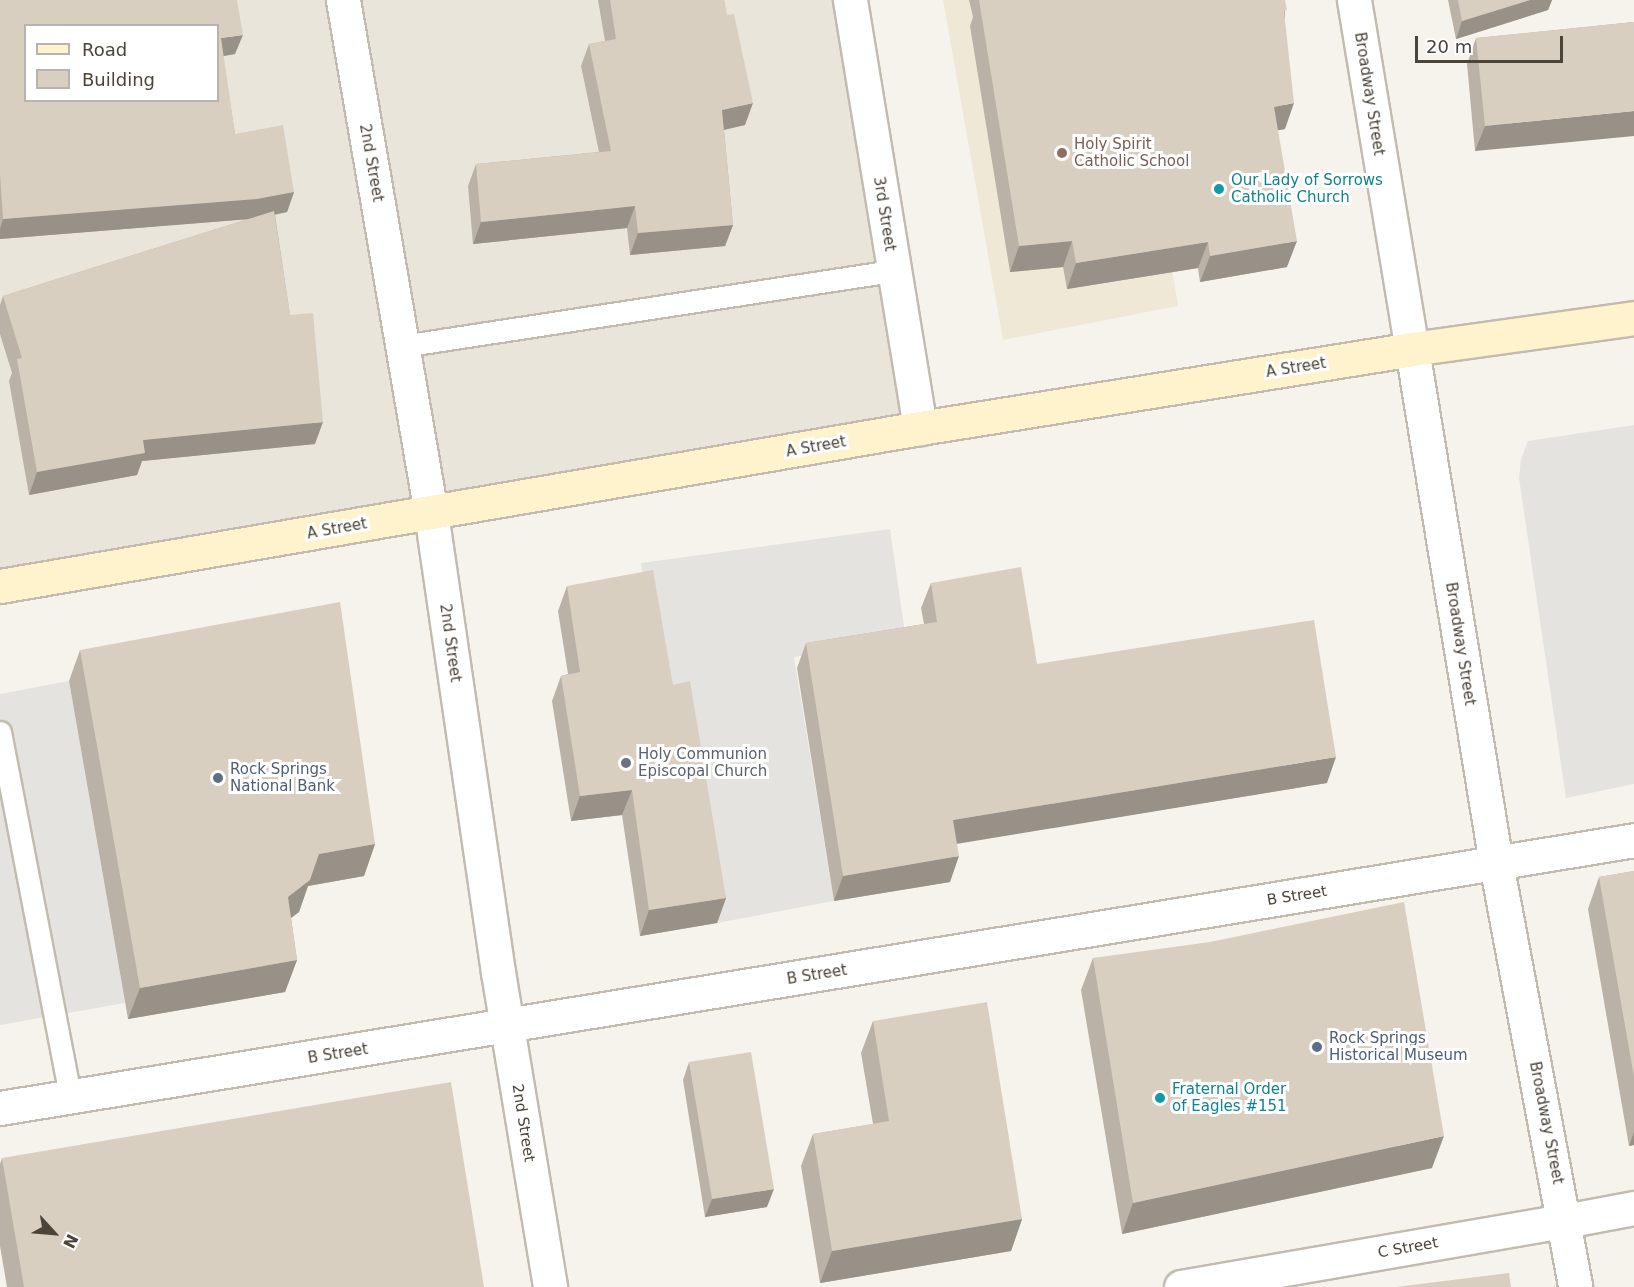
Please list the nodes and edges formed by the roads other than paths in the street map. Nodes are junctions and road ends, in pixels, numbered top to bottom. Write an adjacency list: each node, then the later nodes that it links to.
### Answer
1 (343, 0): 6 (street, 2nd Street)
2 (850, 0): 4 (street, 3rd Street)
3 (1354, 0): 7 (street, Broadway Street)
4 (894, 270): 6 (lane); 8 (street, 3rd Street)
5 (1634, 318): 7 (main road, A Street)
6 (402, 346): 9 (street, 2nd Street)
7 (1412, 349): 8 (main road, A Street); 13 (street, Broadway Street)
8 (920, 428): 9 (main road, A Street)
9 (431, 513): 10 (main road, A Street); 14 (street, 2nd Street)
10 (0, 586)
11 (0, 732): 15 (lane)
12 (1634, 840): 13 (street, B Street)
13 (1496, 863): 14 (street, B Street); 18 (street, Broadway Street)
14 (506, 1027): 15 (street, B Street); 19 (street, 2nd Street)
15 (70, 1096): 16 (street, B Street)
16 (0, 1108)
17 (1634, 1208): 18 (street, C Street)
18 (1565, 1221): 20 (street, C Street); 21 (street, Broadway Street)
19 (550, 1287)
20 (1181, 1287)
21 (1575, 1287)

